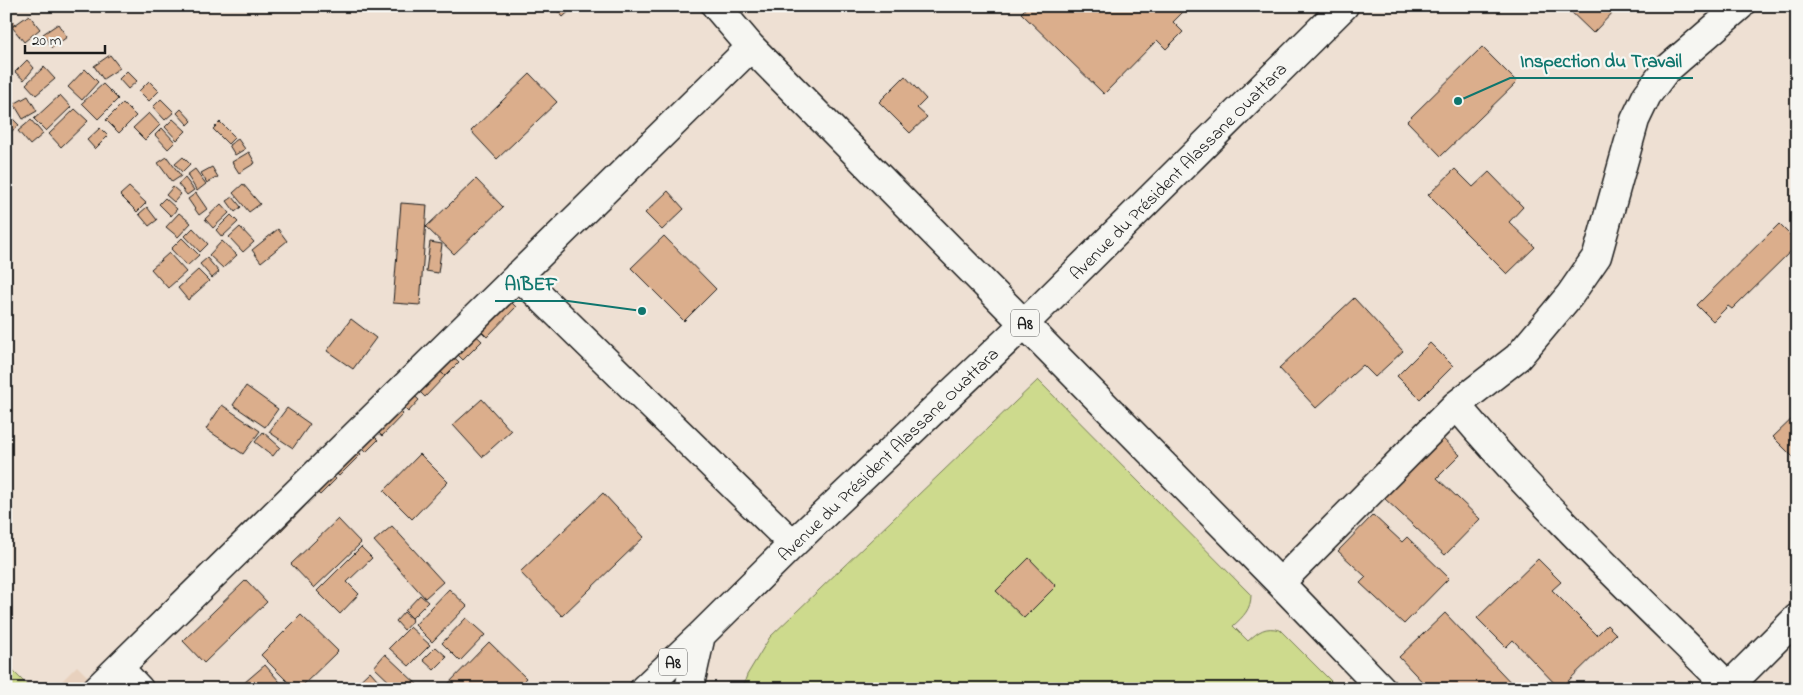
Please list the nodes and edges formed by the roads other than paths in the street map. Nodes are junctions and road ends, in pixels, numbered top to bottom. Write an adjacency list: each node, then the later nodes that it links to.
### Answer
1 (716, 6): 4 (street)
2 (1344, 6): 6 (street, Avenue du Président Alassane Ouattara / A8)
3 (1740, 6): 7 (street)
4 (751, 47): 5 (street); 6 (street)
5 (518, 275): 8 (street); 12 (street)
6 (1024, 324): 8 (street, Avenue du Président Alassane Ouattara / A8); 9 (street)
7 (1456, 405): 9 (street); 13 (street)
8 (793, 544): 11 (street, Avenue du Président Alassane Ouattara / A8)
9 (1280, 582): 18 (street)
10 (1797, 618): 13 (street)
11 (701, 635): 16 (street, Avenue du Président Alassane Ouattara / A8); 17 (street, A8)
12 (118, 668): 14 (street); 15 (street)
13 (1727, 688)
14 (97, 689)
15 (139, 689)
16 (644, 689)
17 (689, 689)
18 (1382, 689)

